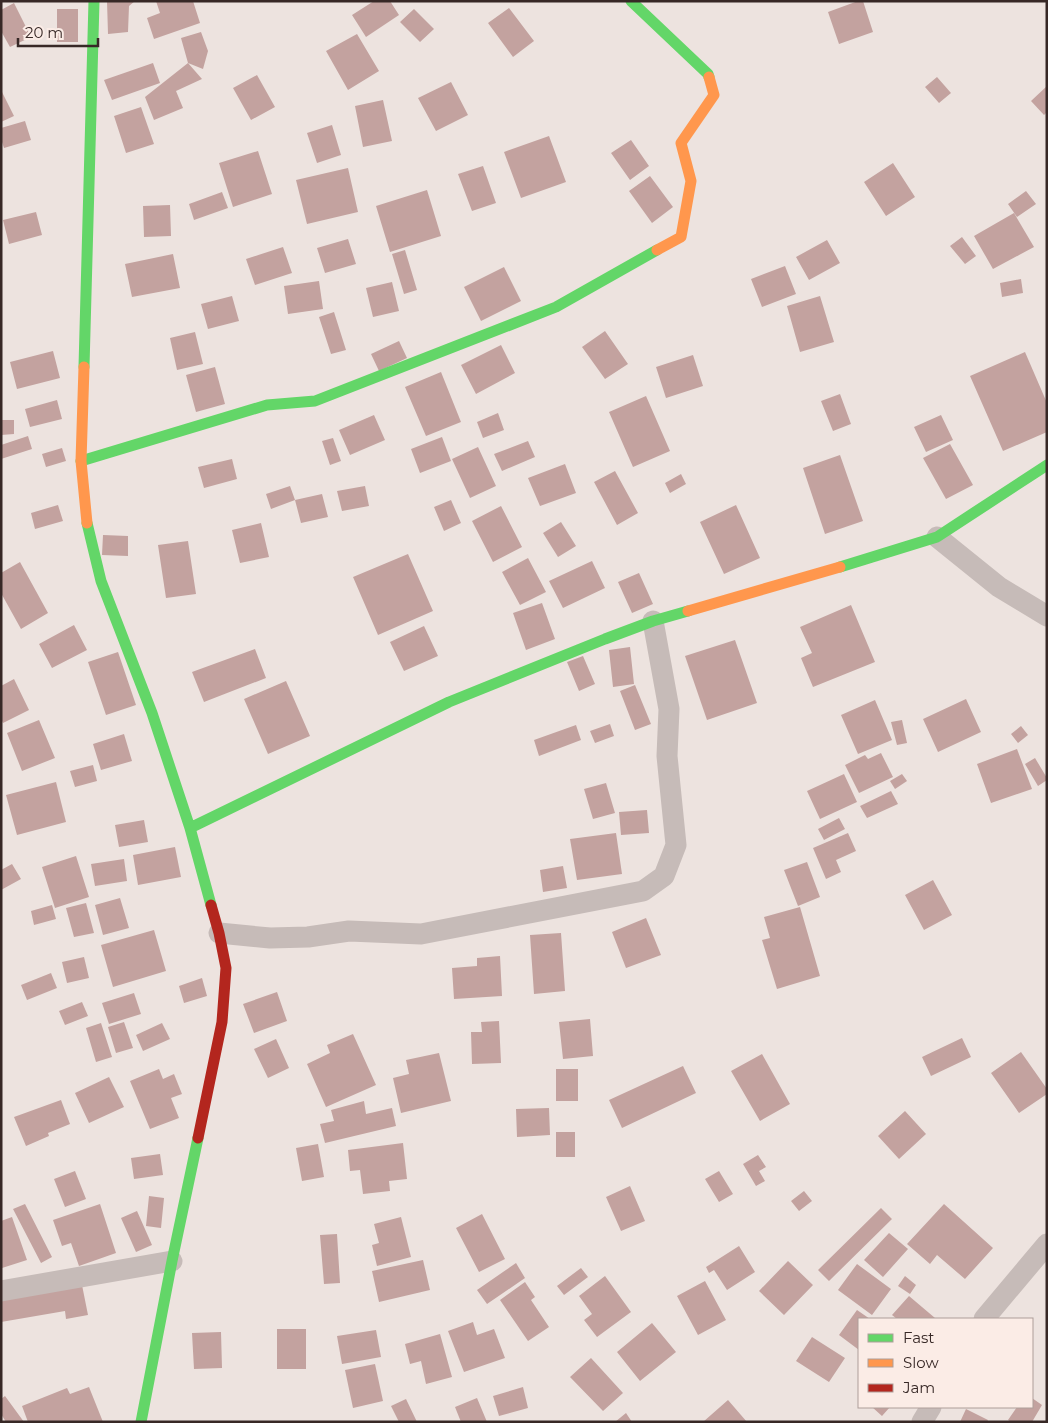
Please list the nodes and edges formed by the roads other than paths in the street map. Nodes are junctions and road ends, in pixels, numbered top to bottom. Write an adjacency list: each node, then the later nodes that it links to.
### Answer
1 (94, 1): 3 (street)
2 (631, 1): 3 (street)
3 (81, 461): 8 (street)
4 (1047, 465): 5 (street)
5 (937, 537): 6 (street); 7 (street)
6 (1047, 616)
7 (653, 621): 8 (street); 9 (street)
8 (190, 828): 9 (street)
9 (219, 933): 11 (street)
10 (1047, 1244): 13 (street)
11 (172, 1261): 12 (street); 15 (street)
12 (1, 1291)
13 (985, 1318)
14 (930, 1408): 16 (street)
15 (141, 1422)
16 (922, 1422)

